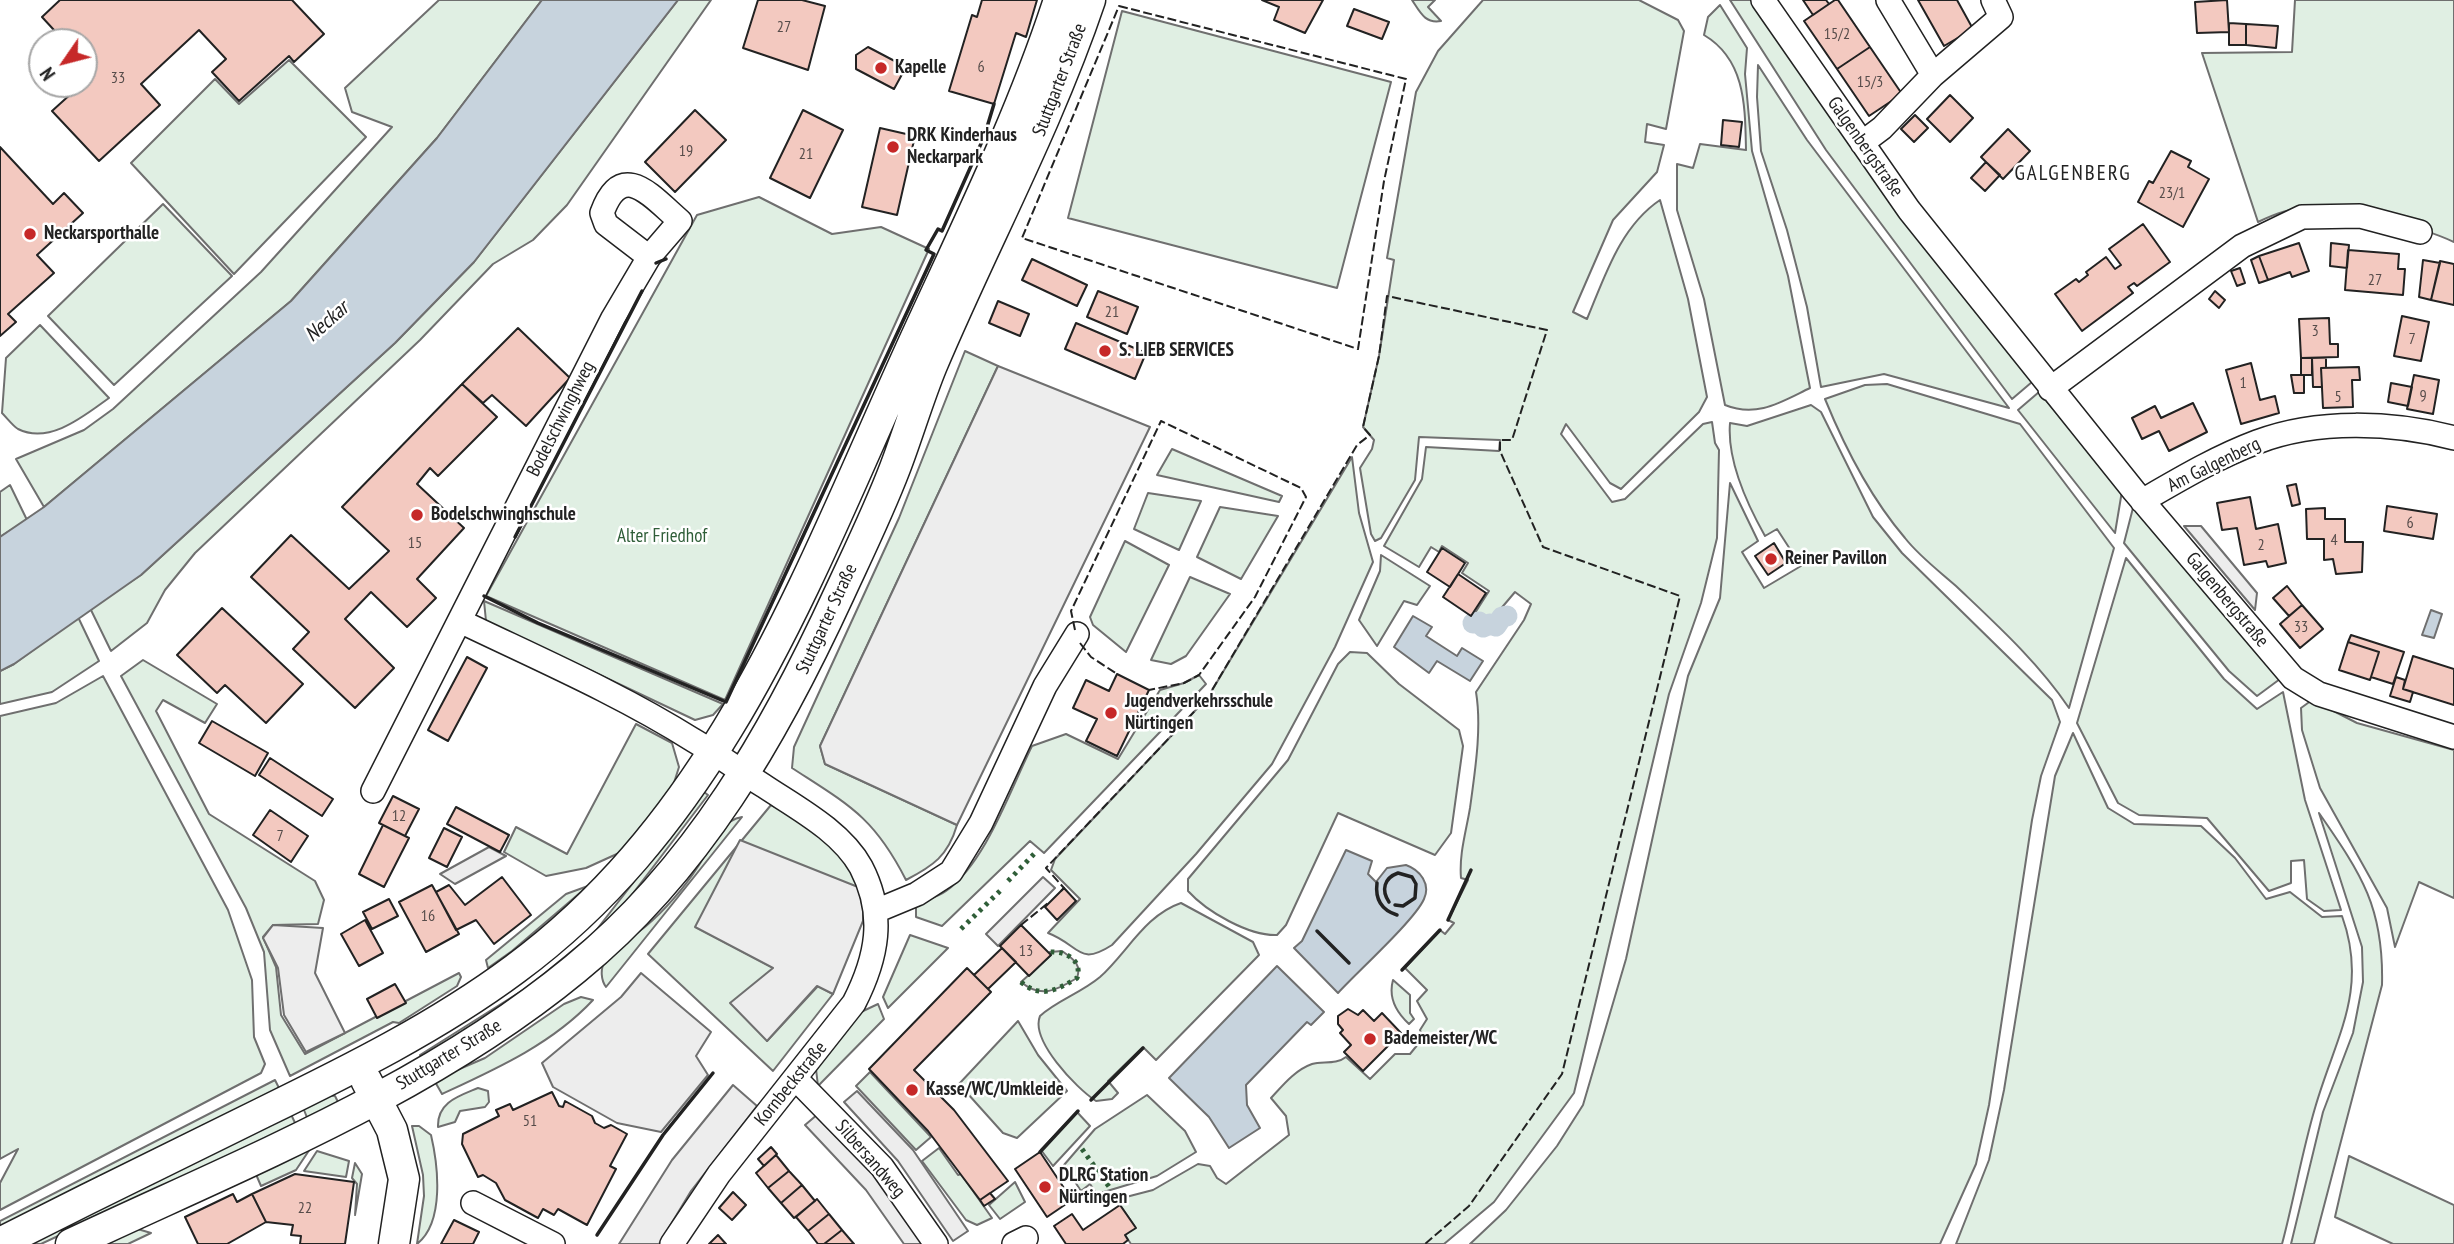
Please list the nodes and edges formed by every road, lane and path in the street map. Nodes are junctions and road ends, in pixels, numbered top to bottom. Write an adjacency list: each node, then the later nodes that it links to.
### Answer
1 (1059, 0): 16 (main road, Stuttgarter Straße)
2 (1090, 0): 17 (main road, Stuttgarter Straße)
3 (1763, 0): 7 (street, Galgenbergstraße)
4 (1888, 0): 6 (street)
5 (1993, 0): 6 (street)
6 (1933, 75): 7 (street)
7 (1863, 143): 10 (street, Galgenbergstraße)
8 (2420, 232): 10 (street)
9 (649, 257): 13 (street, Bodelschwinghweg)
10 (2050, 389): 12 (street, Galgenbergstraße)
11 (2454, 438): 12 (street, Am Galgenberg)
12 (2143, 501): 15 (street, Galgenbergstraße)
13 (462, 622): 16 (street); 18 (street, Bodelschwinghweg)
14 (1077, 635): 19 (street)
15 (2454, 737)
16 (714, 754): 17 (street, Kornbeckstraße); 20 (main road, Stuttgarter Straße)
17 (746, 774): 19 (street, Kornbeckstraße); 22 (main road, Stuttgarter Straße)
18 (373, 791)
19 (877, 911): 21 (street, Kornbeckstraße)
20 (358, 1064): 22 (main road, Stuttgarter Straße); 24 (main road)
21 (796, 1079): 28 (street, Kornbeckstraße); 29 (street, Silbersandweg)
22 (375, 1098): 25 (main road); 26 (main road, Stuttgarter Straße)
23 (473, 1203): 27 (street)
24 (0, 1242)
25 (71, 1244)
26 (394, 1244)
27 (553, 1244)
28 (671, 1244)
29 (936, 1244)

